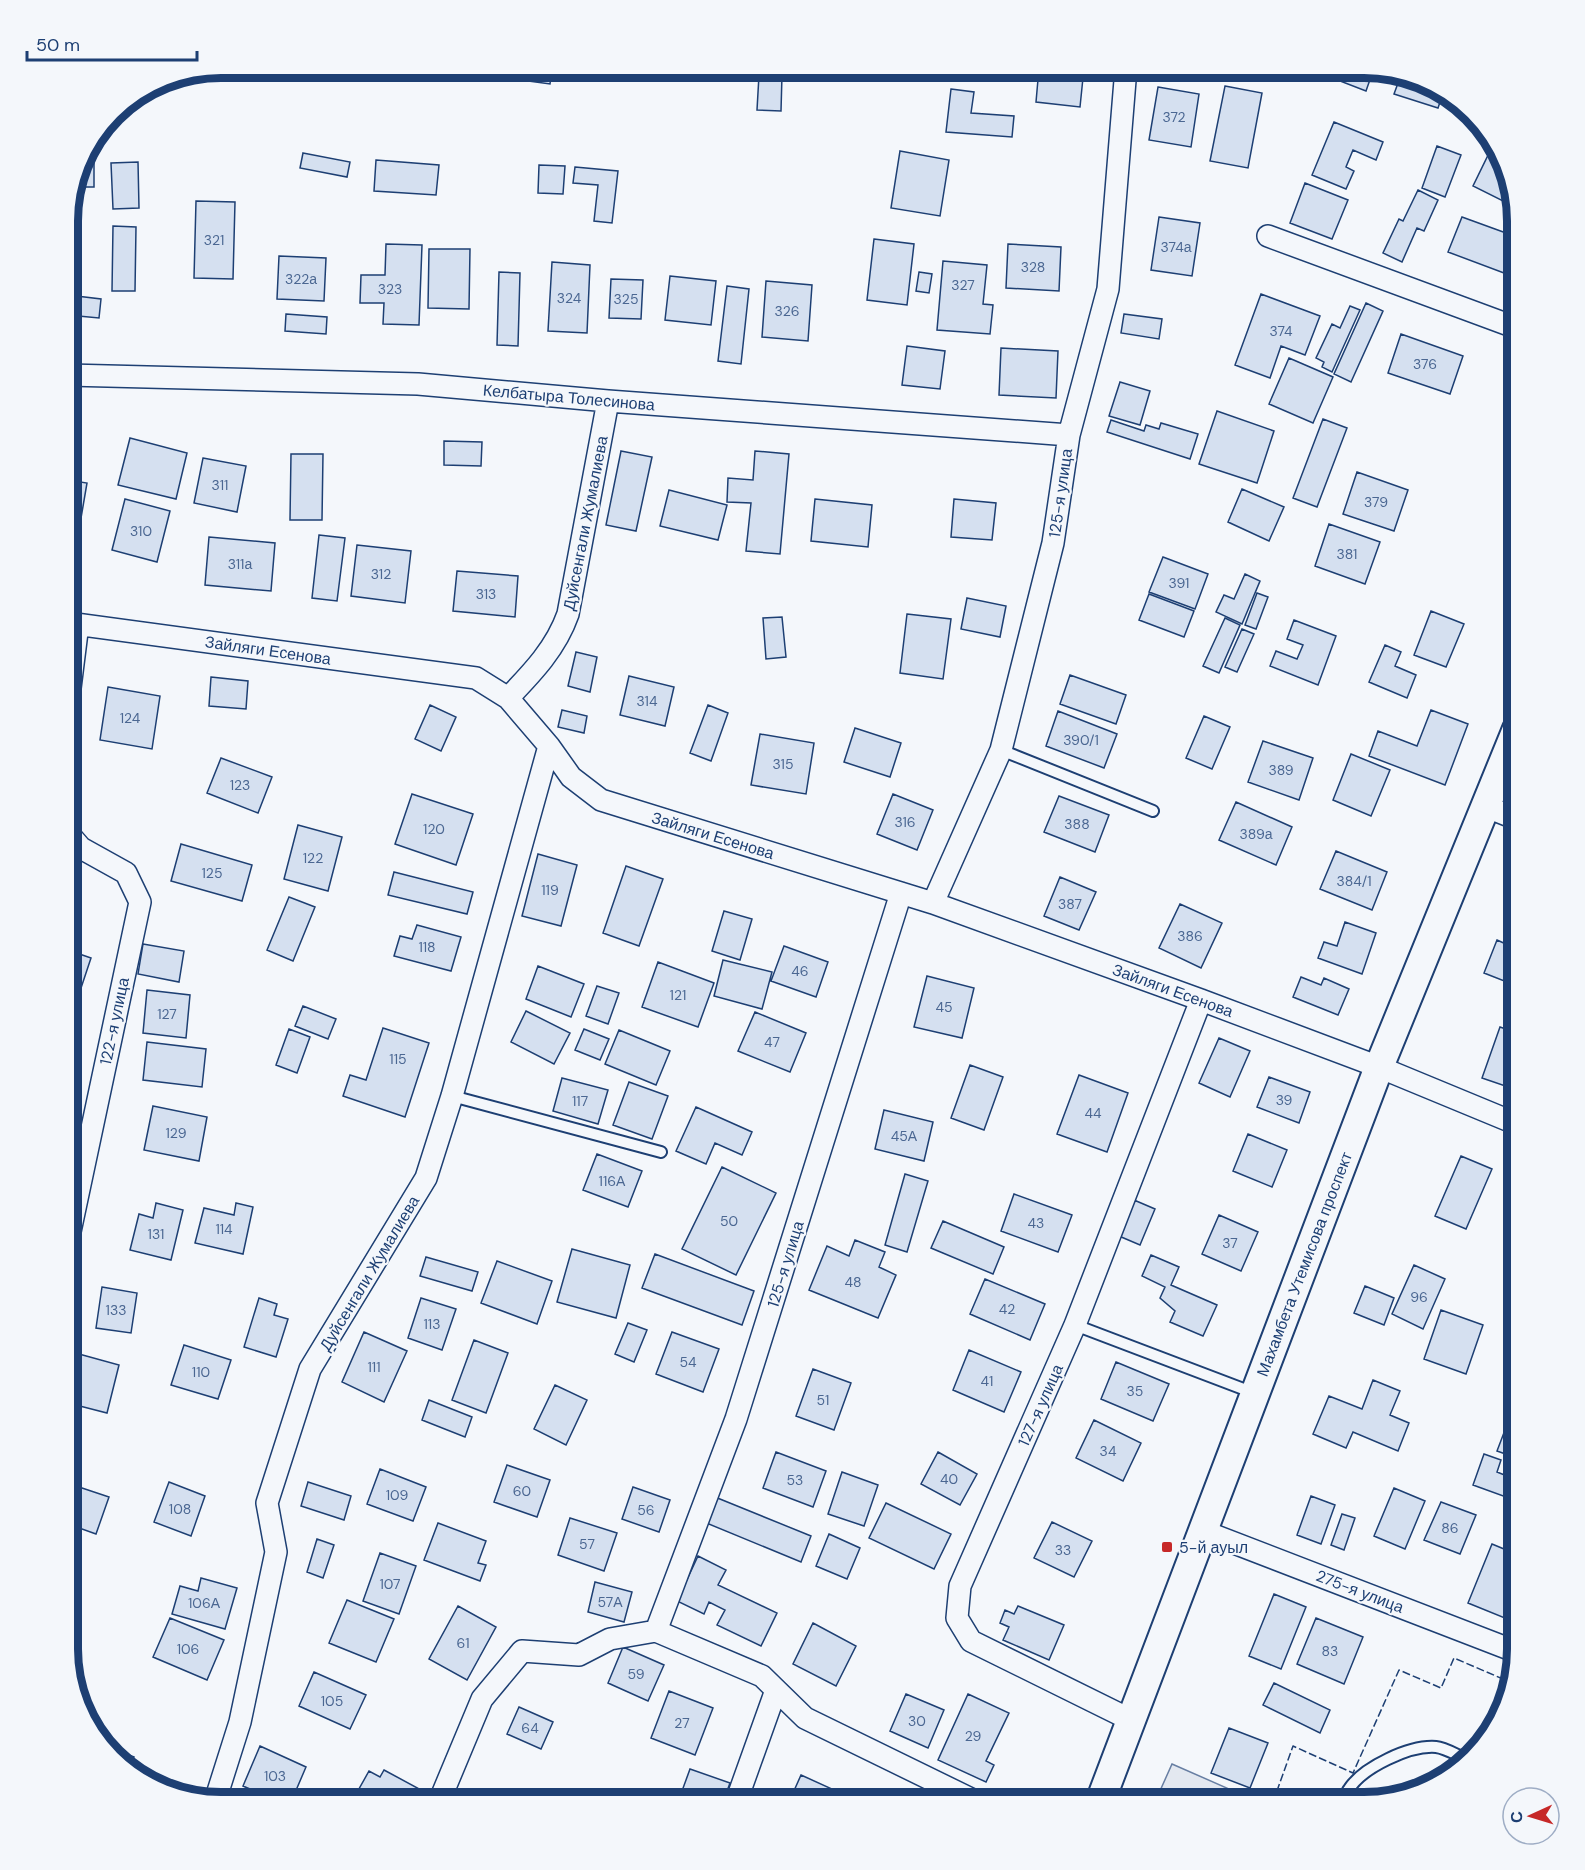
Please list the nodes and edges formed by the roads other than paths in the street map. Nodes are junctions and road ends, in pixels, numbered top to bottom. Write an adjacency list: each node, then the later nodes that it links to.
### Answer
1 (1125, 78): 6 (street, 125-я улица)
2 (1268, 236): 3 (street)
3 (1507, 324)
4 (78, 375): 5 (street, Келбатыра Толесинова)
5 (608, 401): 6 (street, Келбатыра Толесинова); 8 (street, Дуйсенгали Жумалиева)
6 (1069, 435): 10 (street, 125-я улица)
7 (78, 625): 8 (street, Зайляги Есенова)
8 (508, 698): 9 (street, Зайляги Есенова)
9 (549, 746): 16 (street, Зайляги Есенова); 20 (street, Дуйсенгали Жумалиева)
10 (1001, 750): 13 (lane); 17 (street, 125-я улица)
11 (1507, 756): 12 (street, Махамбета Утемисова проспект)
12 (1486, 807): 14 (street); 19 (street, Махамбета Утемисова проспект)
13 (1153, 811)
14 (1507, 815)
15 (78, 845): 23 (street, 122-я улица)
16 (901, 893): 17 (street, Зайляги Есенова); 27 (street, 125-я улица)
17 (933, 903): 18 (street, Зайляги Есенова)
18 (1201, 1000): 19 (street, Зайляги Есенова); 24 (street, 127-я улица)
19 (1379, 1067): 21 (street, Зайляги Есенова); 25 (street, Махамбета Утемисова проспект)
20 (452, 1096): 22 (lane); 32 (street, Дуйсенгали Жумалиева)
21 (1507, 1119)
22 (661, 1152)
23 (78, 1194)
24 (1075, 1325): 25 (lane); 30 (street, 127-я улица)
25 (1254, 1394): 26 (street, Махамбета Утемисова проспект)
26 (1203, 1531): 28 (street, 275-я улица); 30 (street, Махамбета Утемисова проспект)
27 (656, 1631): 29 (street); 33 (street)
28 (1507, 1648)
29 (776, 1690): 34 (street); 35 (street)
30 (1131, 1720): 36 (street, Махамбета Утемисова проспект)
31 (1458, 1756): 37 (lane)
32 (218, 1792)
33 (444, 1792)
34 (740, 1792)
35 (954, 1792)
36 (1104, 1792)
37 (1347, 1792)

